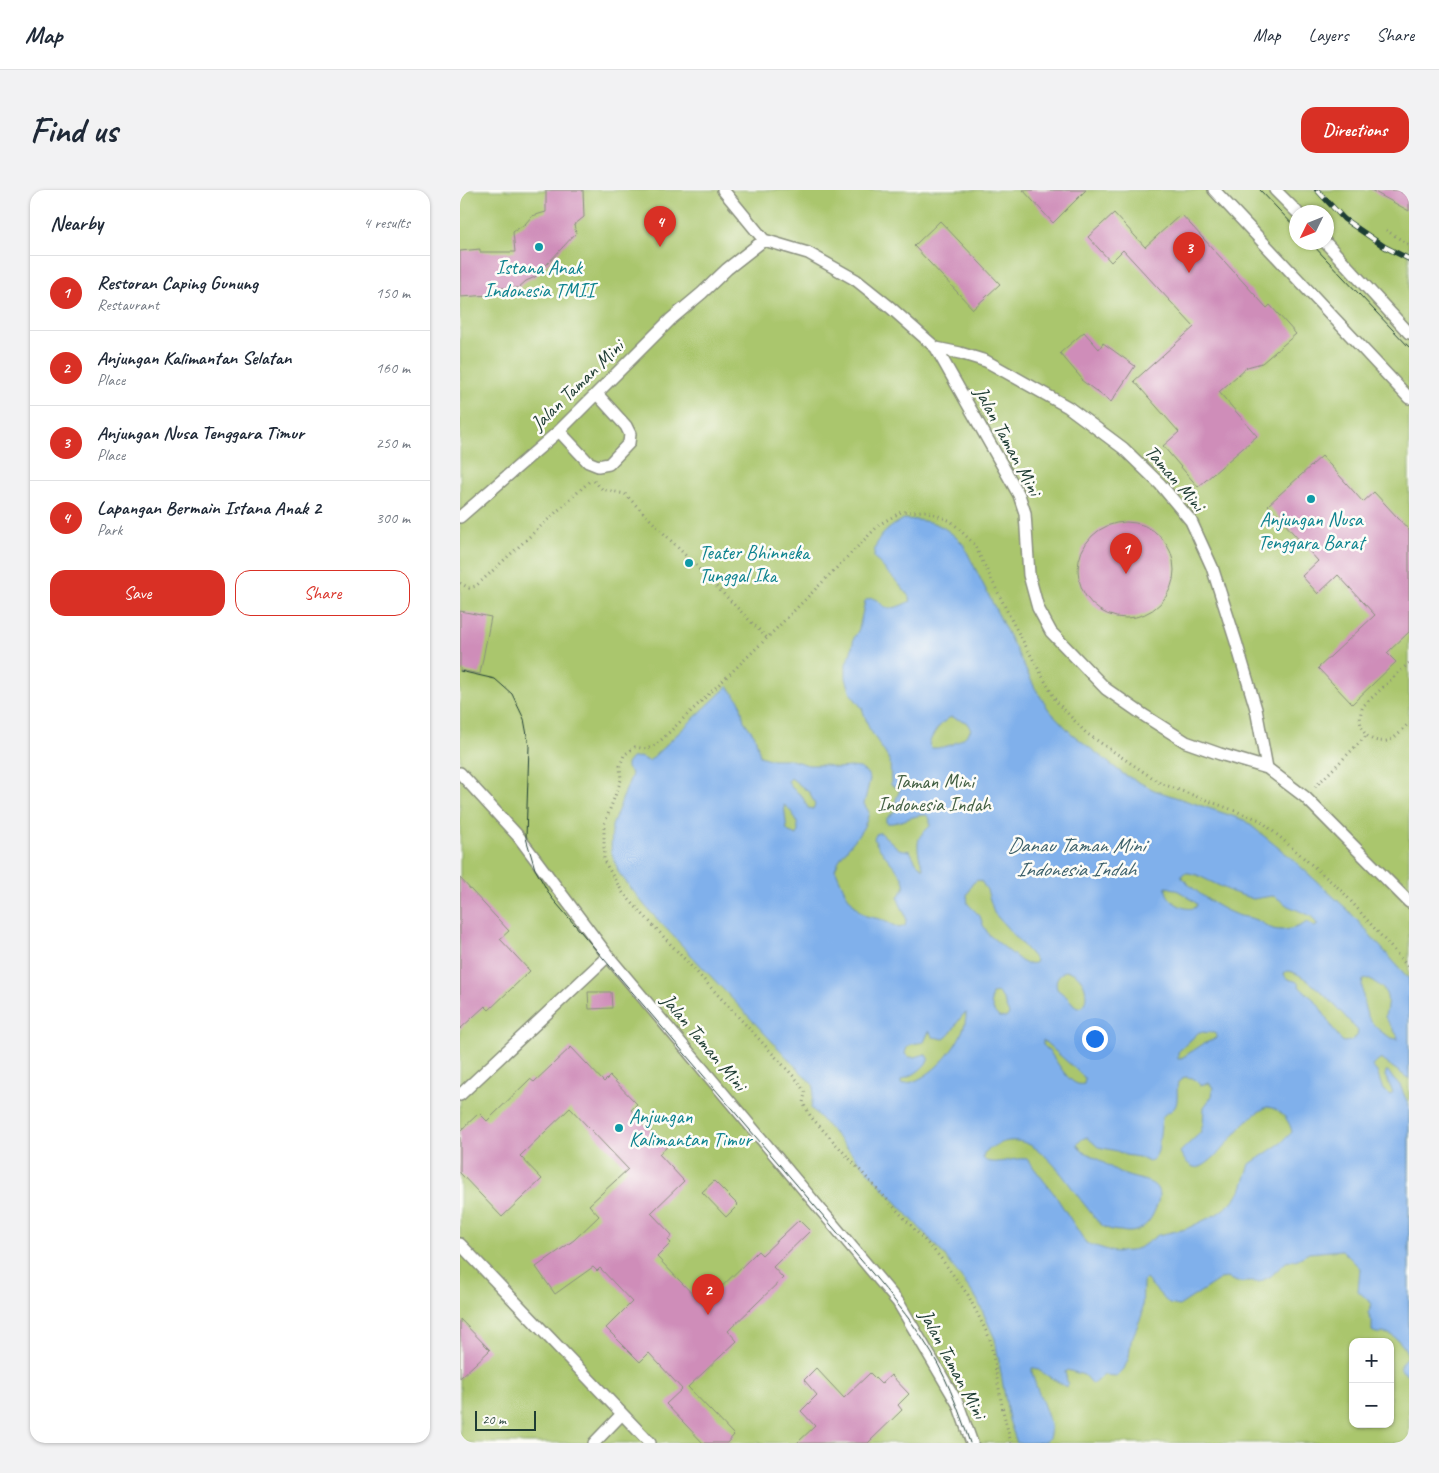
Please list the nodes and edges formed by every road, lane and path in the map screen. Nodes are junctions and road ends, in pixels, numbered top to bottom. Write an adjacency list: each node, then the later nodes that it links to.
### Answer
1 (723, 190): 6 (lane)
2 (1214, 190): 12 (lane)
3 (1276, 190): 4 (lane)
4 (1290, 205)
5 (1386, 230): 7 (path)
6 (764, 240): 10 (lane, Jalan Taman Mini); 11 (lane, Jalan Taman Mini)
7 (1409, 245)
8 (1332, 250): 9 (lane)
9 (1409, 333)
10 (936, 348): 20 (lane, Jalan Taman Mini); 20 (lane, Taman Mini)
11 (596, 394): 13 (lane, Jalan Taman Mini); 13 (lane)
12 (1409, 398)
13 (559, 431): 14 (lane, Jalan Taman Mini)
14 (460, 517)
15 (460, 583): 16 (path)
16 (767, 638): 25 (path); 32 (path)
17 (1409, 663): 19 (path)
18 (1409, 723): 19 (path)
19 (1366, 736): 22 (path)
20 (1267, 768): 22 (lane, Jalan Taman Mini)
21 (460, 772): 24 (lane, Jalan Taman Mini)
22 (1305, 796): 23 (lane, Jalan Taman Mini)
23 (1409, 902)
24 (608, 956): 26 (lane); 31 (lane, Jalan Taman Mini)
25 (1409, 968)
26 (460, 1095)
27 (460, 1244): 28 (lane)
28 (622, 1414): 29 (lane); 30 (lane)
29 (594, 1443)
30 (650, 1443)
31 (972, 1443)
32 (1011, 1443)

